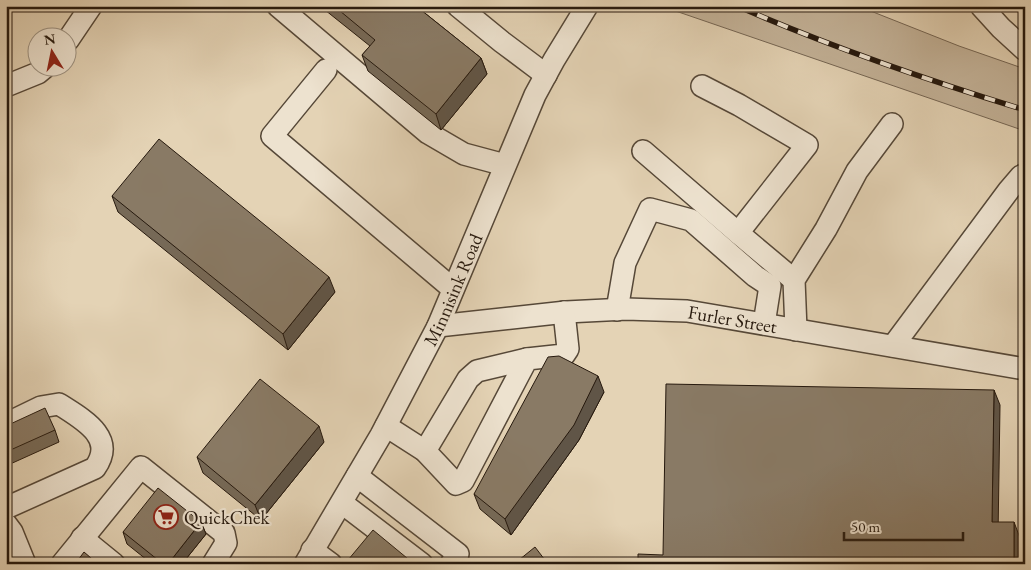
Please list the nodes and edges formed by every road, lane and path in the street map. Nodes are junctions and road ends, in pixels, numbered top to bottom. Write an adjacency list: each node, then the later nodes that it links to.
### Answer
1 (90, 6): 6 (street)
2 (278, 6): 15 (street)
3 (458, 6): 9 (street)
4 (587, 6): 9 (street, Minnisink Road)
5 (982, 6): 7 (street)
6 (76, 28)
7 (1025, 50)
8 (326, 70): 19 (street)
9 (546, 75): 15 (street, Minnisink Road)
10 (28, 77): 11 (street)
11 (6, 86)
12 (702, 86): 17 (street)
13 (892, 124): 18 (street)
14 (644, 151): 17 (street)
15 (506, 165): 19 (street, Minnisink Road)
16 (1025, 175): 25 (street)
17 (738, 233): 18 (street)
18 (794, 280): 24 (street)
19 (453, 289): 23 (street, Minnisink Road)
20 (617, 310): 21 (street, Furler Street); 22 (street, Furler Street); 22 (street)
21 (564, 312): 23 (street, Furler Street); 26 (street)
22 (764, 324): 24 (street, Furler Street)
23 (438, 326): 29 (street, Minnisink Road)
24 (796, 330): 25 (street, Furler Street)
25 (893, 346): 27 (street, Furler Street)
26 (527, 359): 30 (street); 30 (street)
27 (1025, 369)
28 (6, 424): 33 (street)
29 (386, 426): 30 (street); 31 (street, Minnisink Road)
30 (425, 451)
31 (357, 476): 32 (street, Minnisink Road); 43 (street)
32 (342, 503): 36 (street, Minnisink Road); 42 (street)
33 (6, 508)
34 (6, 524): 38 (street)
35 (82, 538): 37 (street); 39 (street); 40 (street)
36 (308, 557): 41 (street)
37 (109, 562)
38 (25, 564)
39 (62, 564)
40 (213, 564)
41 (331, 564)
42 (422, 564)
43 (451, 564)

